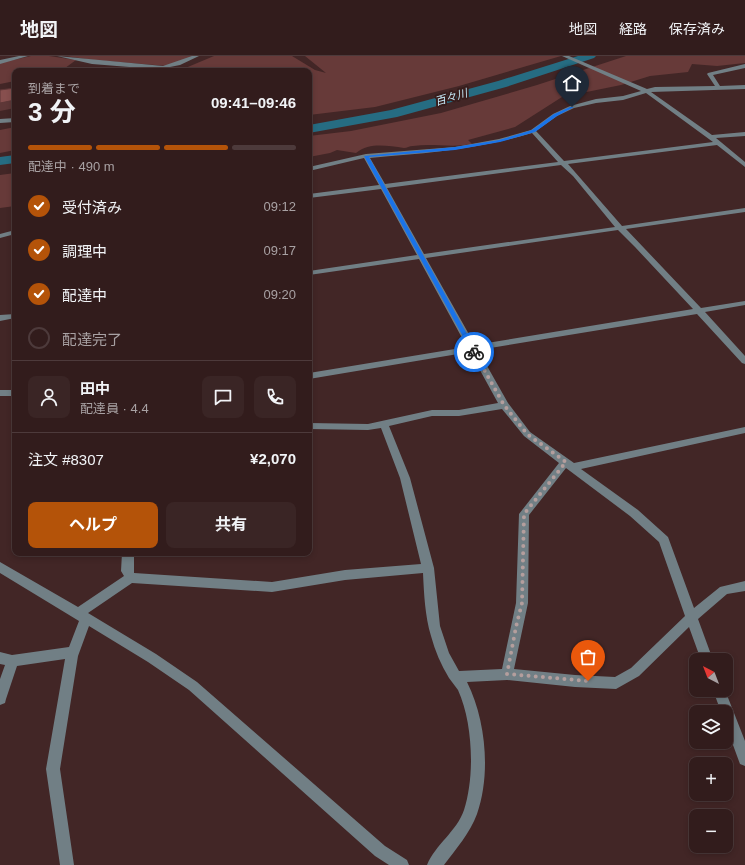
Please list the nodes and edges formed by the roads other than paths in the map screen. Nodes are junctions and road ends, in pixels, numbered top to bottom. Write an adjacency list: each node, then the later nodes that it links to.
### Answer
1 (25, 56): 7 (street)
2 (60, 56): 9 (street)
3 (196, 56): 6 (street)
4 (201, 56): 10 (street)
5 (565, 56): 13 (street)
6 (82, 58)
7 (0, 62)
8 (745, 66): 11 (street)
9 (154, 68)
10 (178, 68)
11 (718, 87): 12 (street); 13 (street)
12 (745, 87)
13 (646, 92): 16 (street); 18 (street)
14 (12, 120): 15 (street)
15 (0, 121)
16 (533, 131): 20 (street); 21 (street)
17 (745, 134): 18 (street)
18 (711, 136): 19 (street)
19 (719, 143): 21 (street); 22 (street)
20 (366, 156): 23 (street); 24 (street)
21 (562, 163): 24 (street); 27 (street)
22 (745, 165)
23 (312, 168)
24 (383, 187): 25 (street); 30 (street)
25 (312, 196)
26 (745, 210): 27 (street)
27 (620, 228): 30 (street); 33 (street)
28 (12, 233): 29 (street)
29 (0, 236)
30 (423, 257): 31 (street); 36 (street)
31 (312, 274)
32 (745, 303): 33 (street)
33 (699, 311): 36 (street); 37 (street)
34 (12, 316): 35 (street)
35 (0, 318)
36 (473, 349): 38 (street); 41 (street)
37 (745, 362)
38 (312, 376)
39 (0, 393): 40 (street)
40 (12, 393)
41 (504, 405): 42 (street); 45 (street)
42 (384, 424): 43 (street); 48 (street)
43 (312, 426)
44 (745, 430): 45 (street)
45 (569, 464): 52 (street); 56 (street)
46 (128, 556): 49 (street)
47 (0, 567): 51 (street)
48 (428, 568): 49 (street); 57 (street)
49 (130, 578): 51 (street)
50 (745, 586): 52 (street)
51 (82, 616): 53 (street); 62 (street)
52 (691, 618): 54 (street); 56 (street)
53 (74, 652): 55 (street); 61 (street)
54 (704, 653)
55 (6, 660): 59 (street)
56 (507, 674): 57 (street)
57 (456, 677): 63 (street)
58 (722, 697): 60 (street)
59 (0, 699)
60 (745, 759)
61 (67, 865)
62 (402, 865)
63 (434, 865)

